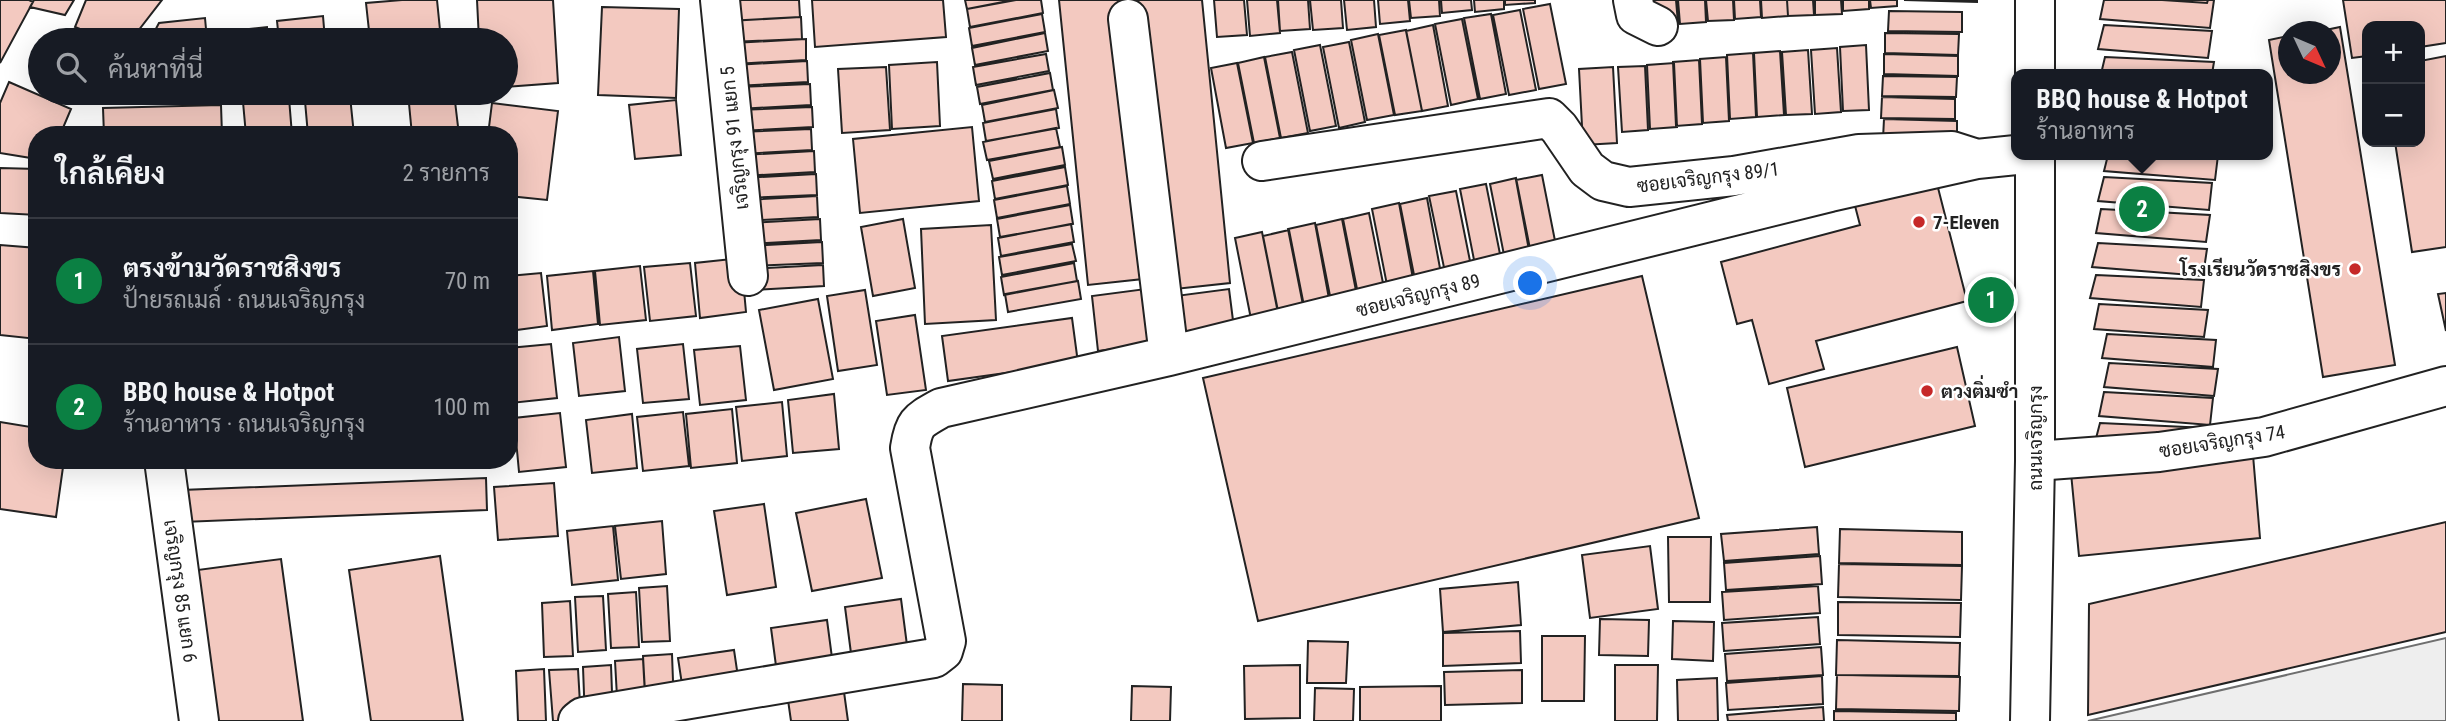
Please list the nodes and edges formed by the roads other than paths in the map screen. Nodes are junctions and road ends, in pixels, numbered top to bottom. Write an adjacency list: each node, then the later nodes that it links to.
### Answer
1 (720, 0): 9 (street, เจริญกรุง 91 แยก 5)
2 (2035, 0): 4 (street)
3 (1128, 19): 10 (street)
4 (2035, 69)
5 (2011, 156): 6 (street, ซอยเจริญกรุง 89/1)
6 (1977, 159): 8 (street, ซอยเจริญกรุง 89/1); 10 (street, ซอยเจริญกรุง 89)
7 (2035, 160): 12 (street, ถนนเจริญกรุง)
8 (1262, 162)
9 (748, 276)
10 (1169, 356): 15 (street, ซอยเจริญกรุง 89)
11 (2446, 386): 12 (street, ซอยเจริญกรุง 74)
12 (2035, 461): 16 (street, ถนนเจริญกรุง)
13 (165, 469): 14 (street, เจริญกรุง 85 แยก 6)
14 (199, 721)
15 (578, 721)
16 (2030, 721)

